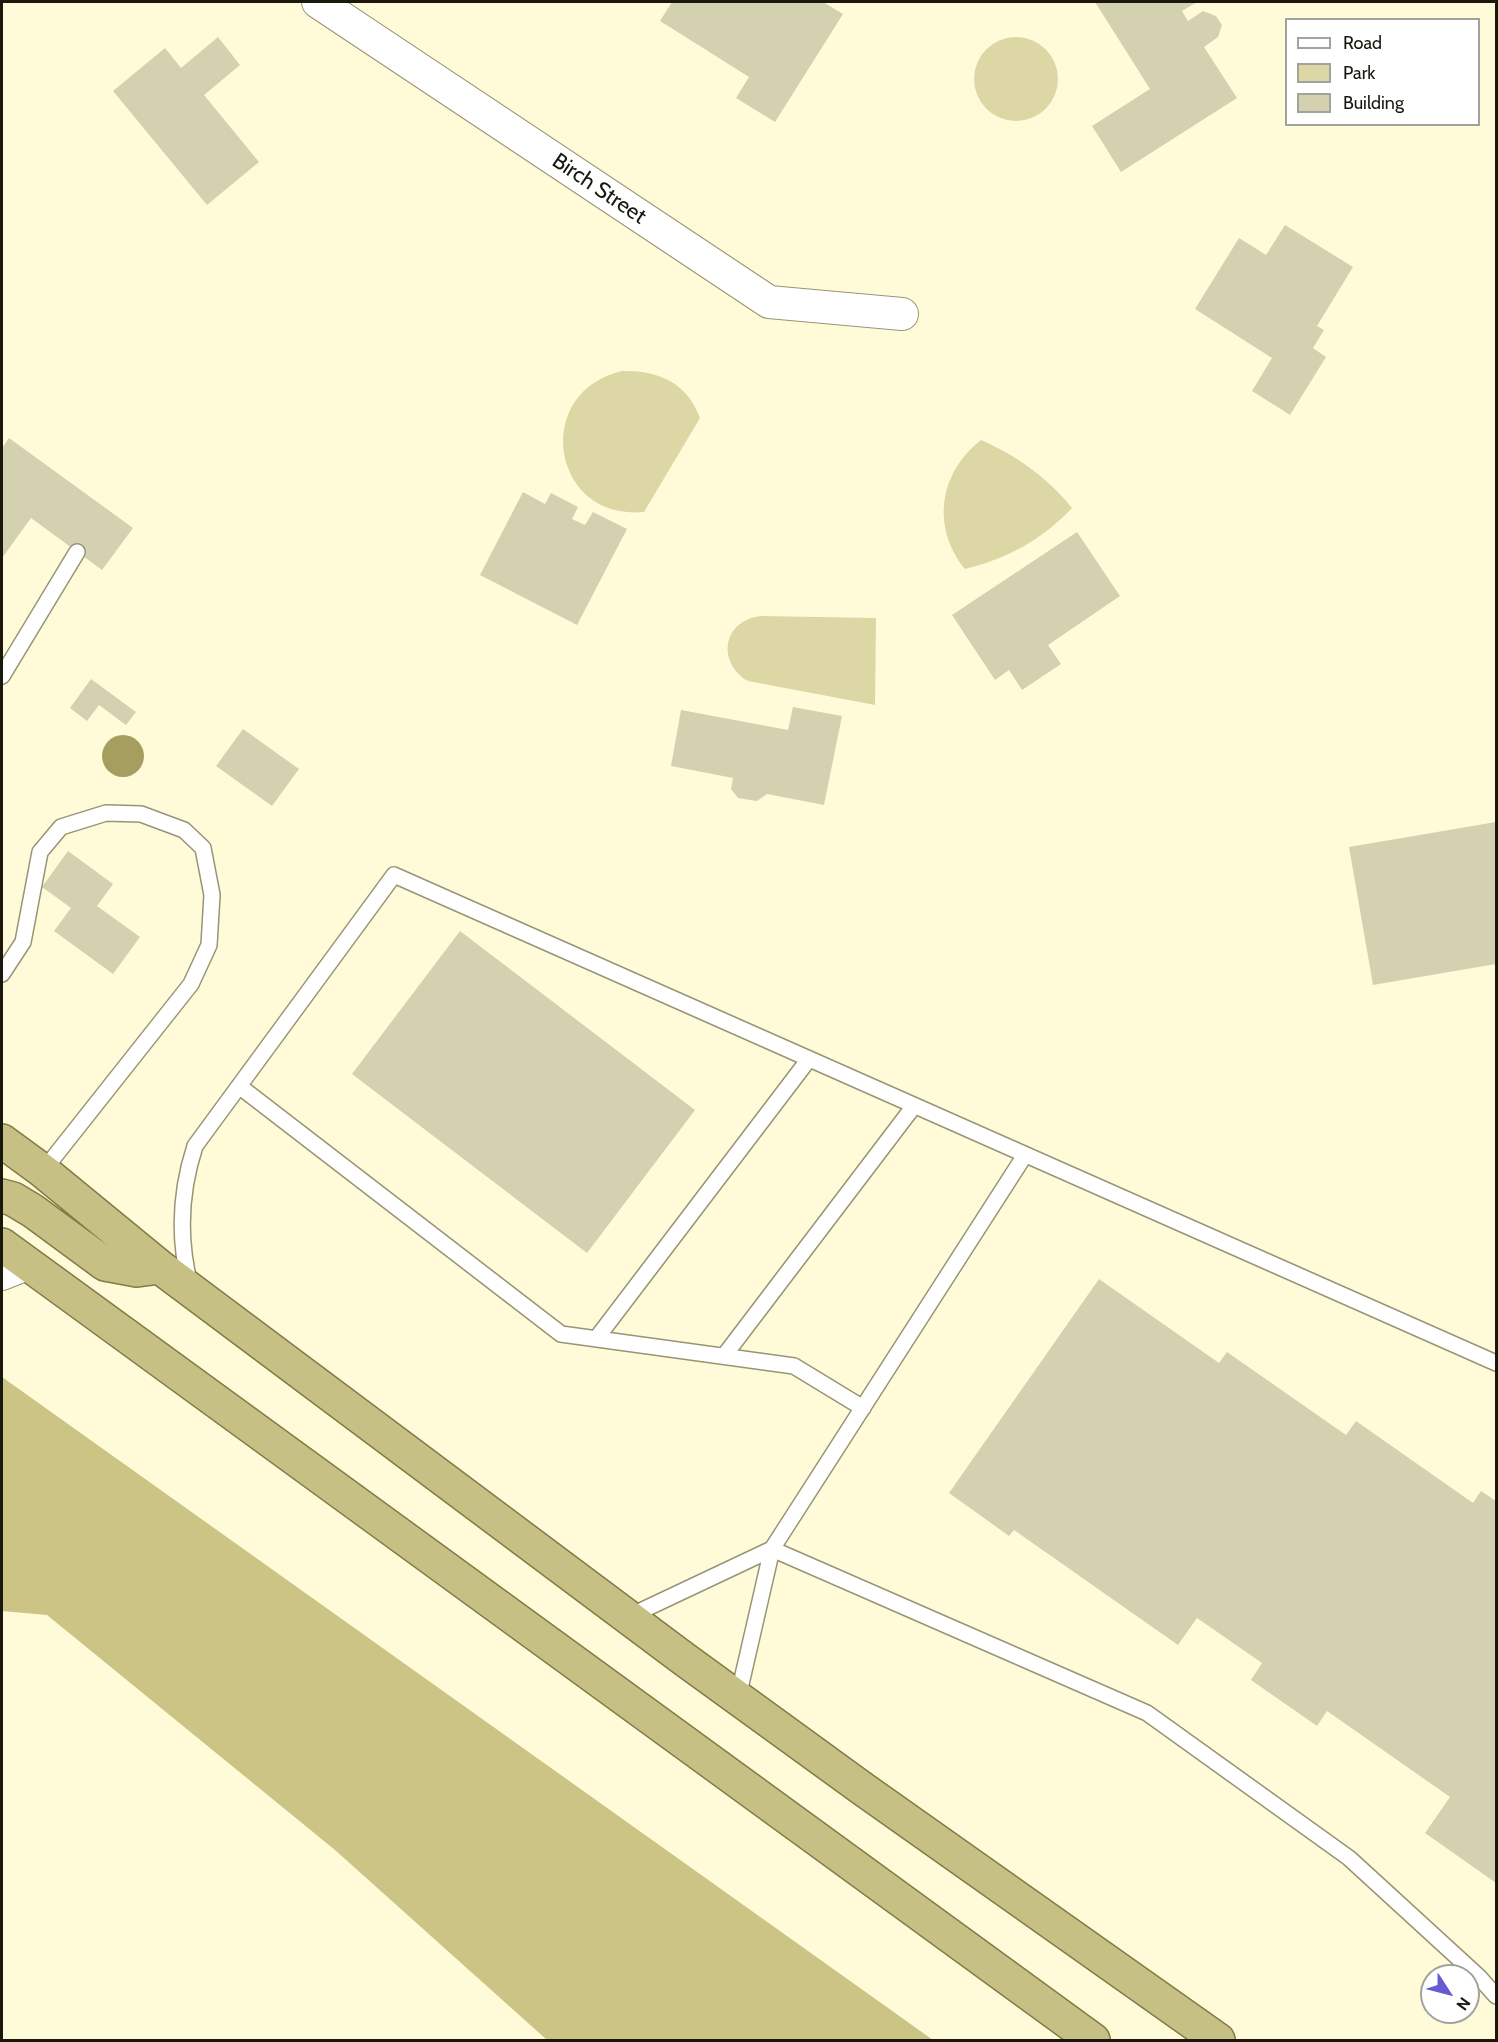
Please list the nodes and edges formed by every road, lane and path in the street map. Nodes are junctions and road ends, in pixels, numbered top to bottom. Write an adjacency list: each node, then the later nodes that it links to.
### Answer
1 (318, 2): 2 (street, Birch Street)
2 (902, 314)
3 (77, 552): 4 (lane)
4 (2, 675)
5 (2, 974): 11 (lane)
6 (809, 1059): 7 (lane); 8 (lane); 17 (lane)
7 (238, 1086): 16 (lane); 17 (lane)
8 (914, 1106): 10 (lane); 18 (lane)
9 (2, 1141): 11 (highway)
10 (1025, 1155): 19 (lane); 20 (lane)
11 (44, 1172): 14 (highway)
12 (2, 1196): 14 (highway)
13 (2, 1245): 15 (highway)
14 (160, 1267): 16 (highway)
15 (14, 1269): 25 (highway)
16 (192, 1291): 22 (highway)
17 (596, 1339): 18 (lane)
18 (724, 1356): 20 (lane)
19 (1497, 1363)
20 (863, 1408): 21 (lane)
21 (772, 1550): 22 (lane); 23 (lane); 24 (lane)
22 (628, 1617): 23 (highway)
23 (738, 1697): 26 (highway)
24 (1497, 1996)
25 (1094, 2040)
26 (1218, 2040)

